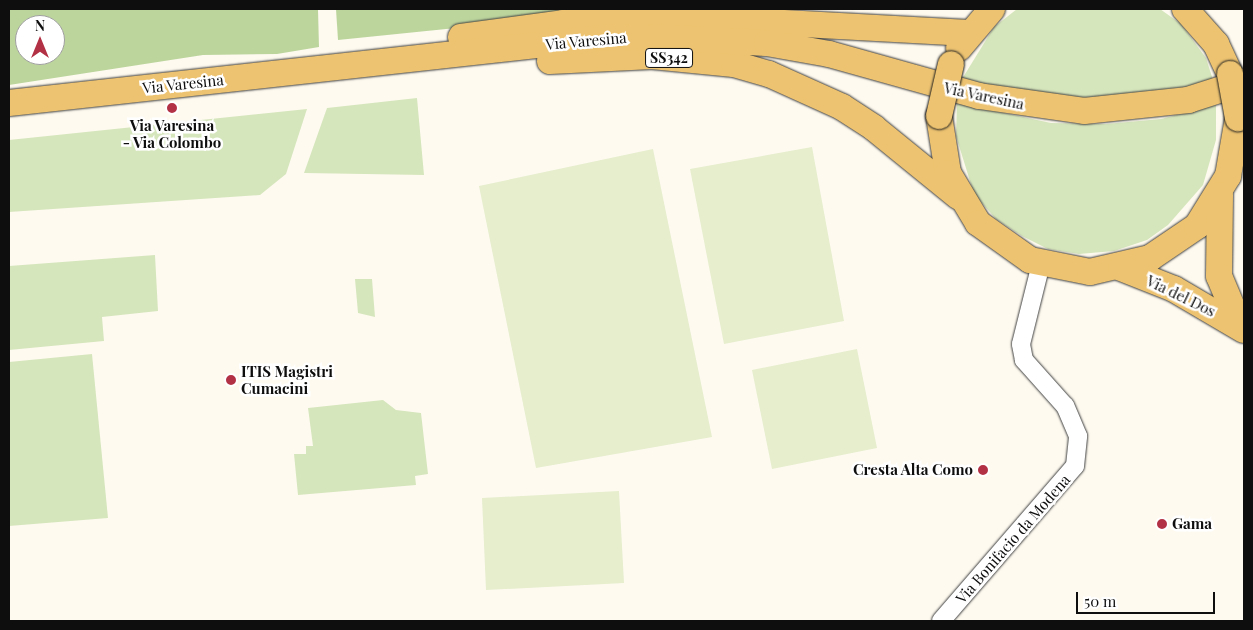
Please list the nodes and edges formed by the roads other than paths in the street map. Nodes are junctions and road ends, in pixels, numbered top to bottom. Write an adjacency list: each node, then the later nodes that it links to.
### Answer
1 (992, 9): 3 (main road)
2 (1185, 9): 5 (main road)
3 (969, 33): 4 (main road); 9 (main road, bridge)
4 (340, 66): 5 (main road, Via Varesina); 6 (main road, Via Varesina); 9 (main road, SS342)
5 (1237, 78): 8 (main road, bridge)
6 (9, 103)
7 (1244, 175): 8 (main road)
8 (1220, 194): 11 (main road); 12 (main road, Via del Dos)
9 (959, 197): 10 (main road)
10 (1041, 264): 11 (main road); 13 (street, Via Bonifacio da Modena)
11 (1121, 268): 12 (main road, Via del Dos)
12 (1242, 328)
13 (941, 621)

